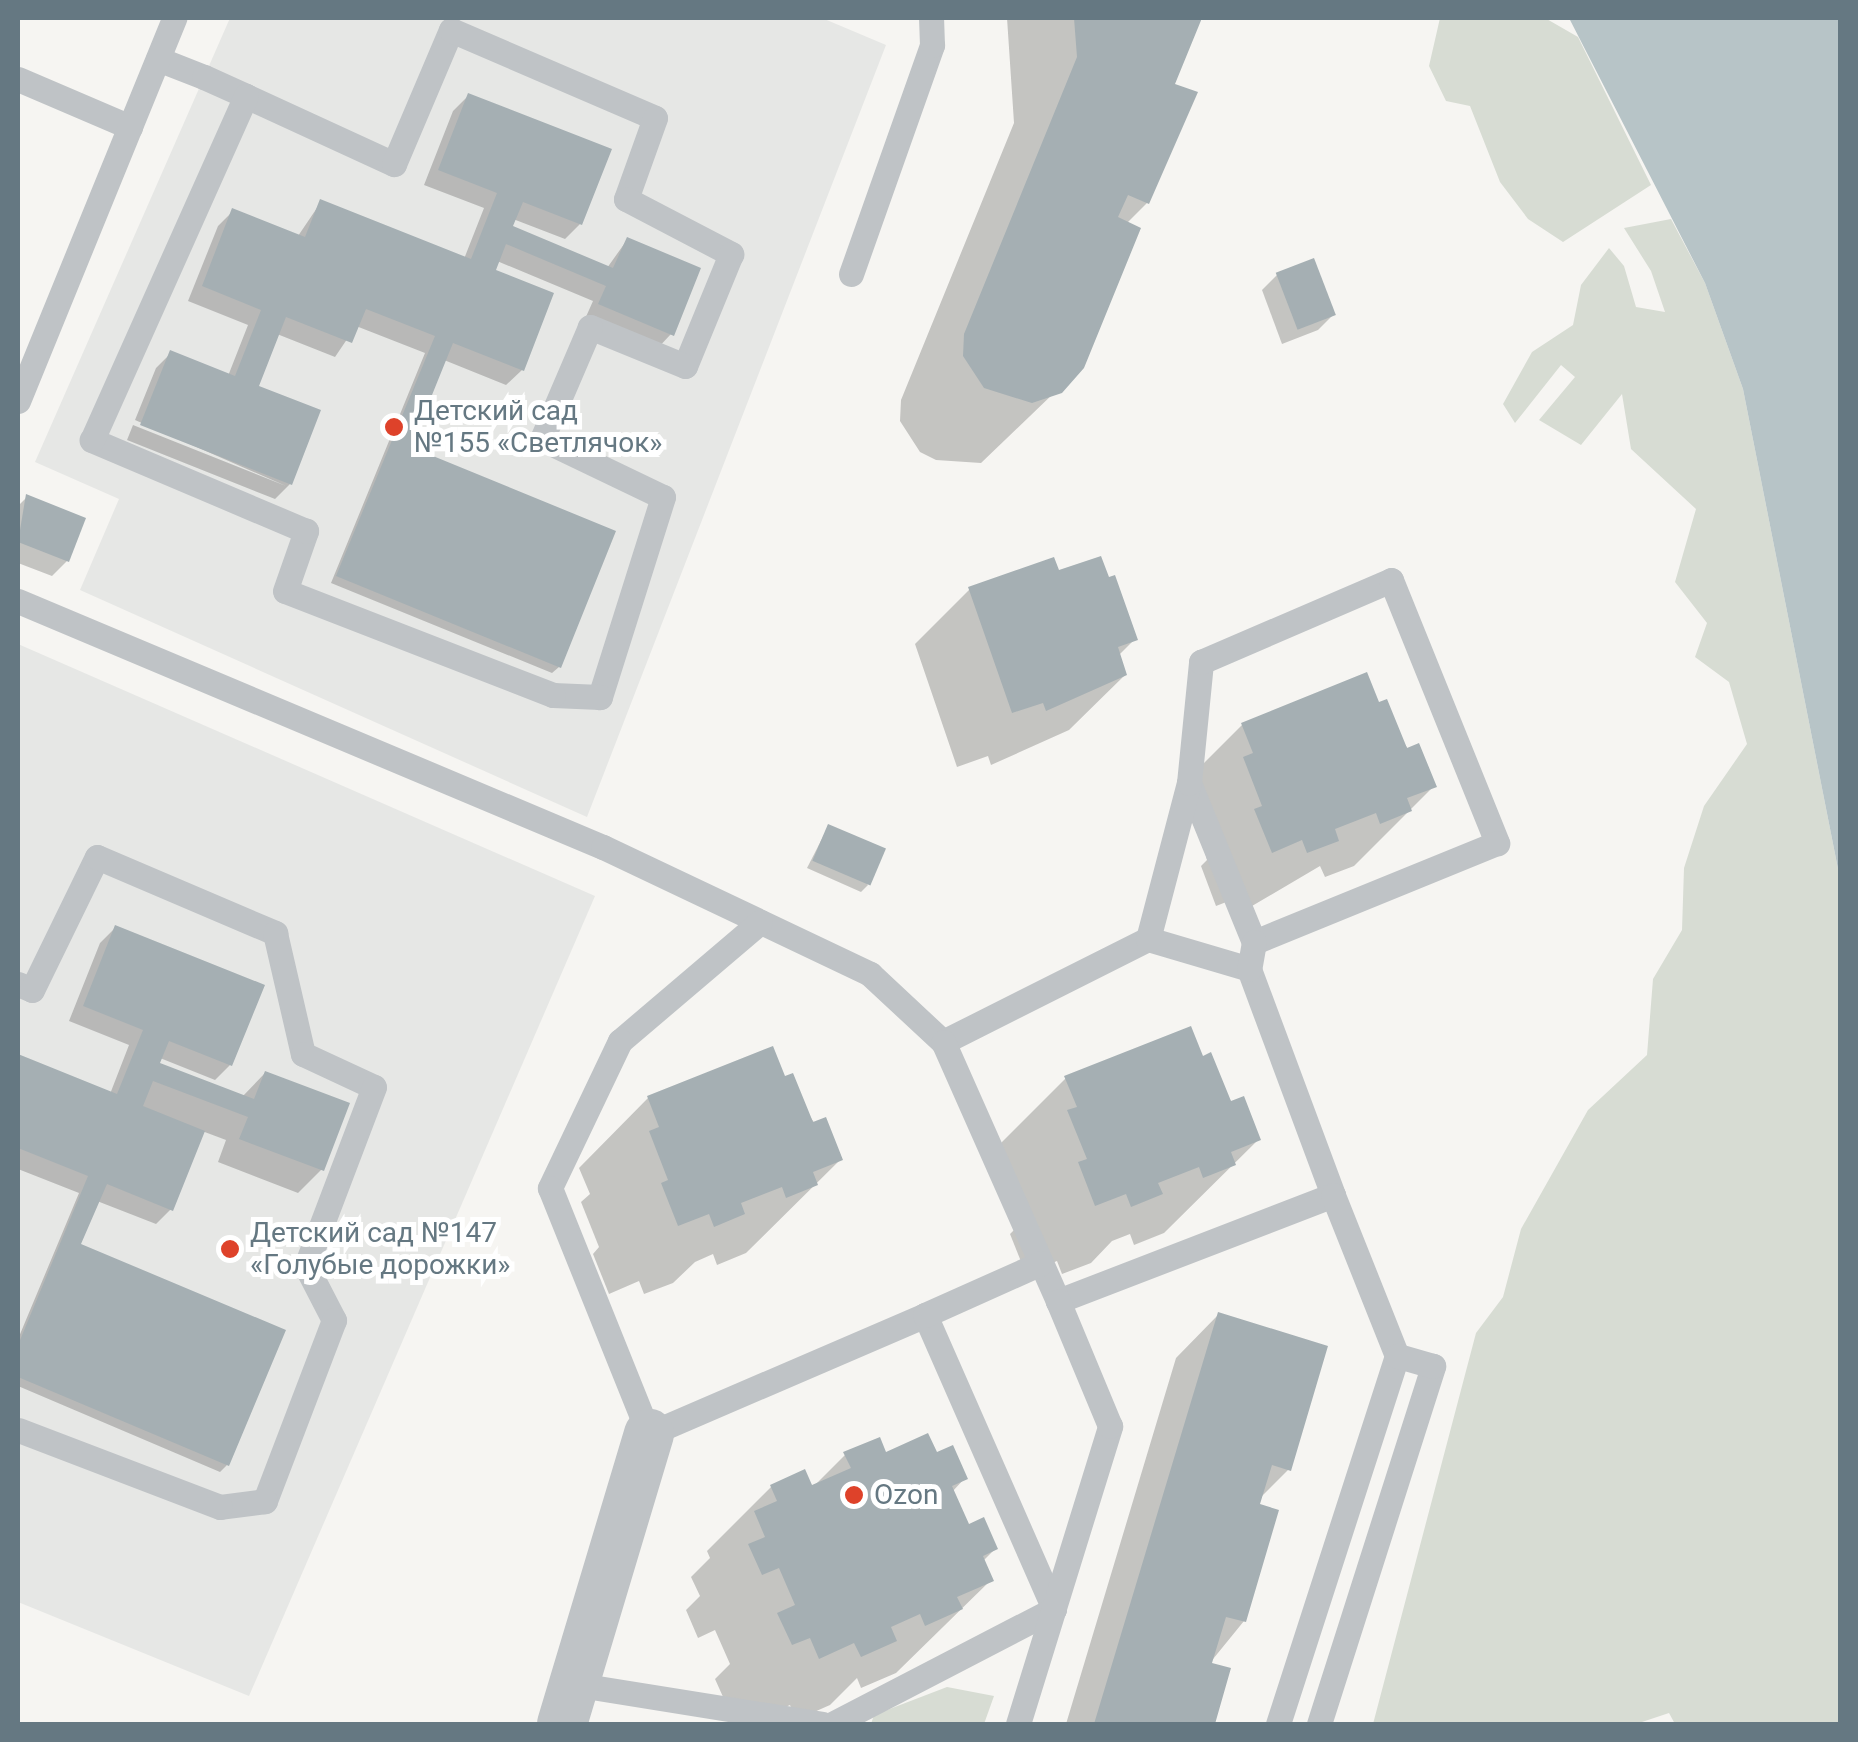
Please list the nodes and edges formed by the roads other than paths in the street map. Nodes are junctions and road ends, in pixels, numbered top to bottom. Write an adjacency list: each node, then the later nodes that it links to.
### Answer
1 (174, 18): 3 (lane)
2 (931, 18): 7 (lane)
3 (158, 59): 5 (lane); 6 (lane)
4 (18, 82): 6 (lane)
5 (246, 96): 5 (lane)
6 (130, 127): 8 (lane)
7 (851, 274)
8 (20, 386)
9 (18, 601): 11 (lane)
10 (1189, 783): 12 (lane); 13 (lane); 13 (lane)
11 (760, 922): 16 (lane); 23 (lane)
12 (1148, 939): 14 (lane); 16 (lane)
13 (1254, 942): 14 (lane)
14 (1249, 969): 17 (lane)
15 (18, 984): 22 (lane)
16 (943, 1042): 18 (lane)
17 (1333, 1195): 19 (lane); 21 (lane)
18 (1041, 1263): 19 (lane); 20 (lane)
19 (1058, 1301): 24 (lane)
20 (925, 1315): 23 (lane); 24 (lane)
21 (1397, 1356): 29 (lane); 30 (lane)
22 (18, 1430)
23 (649, 1434): 25 (street)
24 (1054, 1609): 27 (lane); 28 (lane)
25 (571, 1704): 26 (lane)
26 (822, 1724)
27 (832, 1724)
28 (1018, 1724)
29 (1278, 1724)
30 (1319, 1724)

